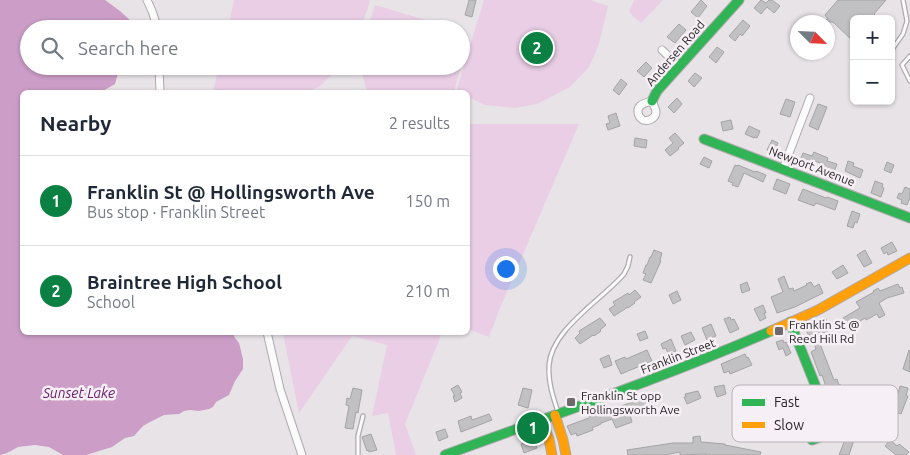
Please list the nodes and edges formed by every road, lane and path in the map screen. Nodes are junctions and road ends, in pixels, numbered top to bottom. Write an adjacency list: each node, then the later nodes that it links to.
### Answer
1 (147, 0): 4 (street)
2 (739, 0): 8 (street, Andersen Road)
3 (903, 0): 5 (lane)
4 (155, 20)
5 (895, 45)
6 (662, 50): 8 (street)
7 (910, 56): 10 (lane)
8 (679, 66): 13 (street, Andersen Road)
9 (160, 75): 11 (street)
10 (910, 82)
11 (160, 90)
12 (810, 98): 15 (street)
13 (652, 101)
14 (704, 139): 15 (street, Newport Avenue)
15 (784, 169): 16 (street, Newport Avenue)
16 (910, 218)
17 (630, 257): 22 (lane)
18 (910, 258): 19 (street, Franklin Street)
19 (790, 322): 21 (street); 22 (street, Franklin Street)
20 (267, 335): 25 (street)
21 (815, 385)
22 (557, 415): 24 (street, Franklin Street); 29 (street)
23 (363, 416): 26 (lane)
24 (541, 420): 27 (street, Franklin Street); 28 (street)
25 (302, 455)
26 (358, 455)
27 (445, 455)
28 (552, 455)
29 (566, 455)

